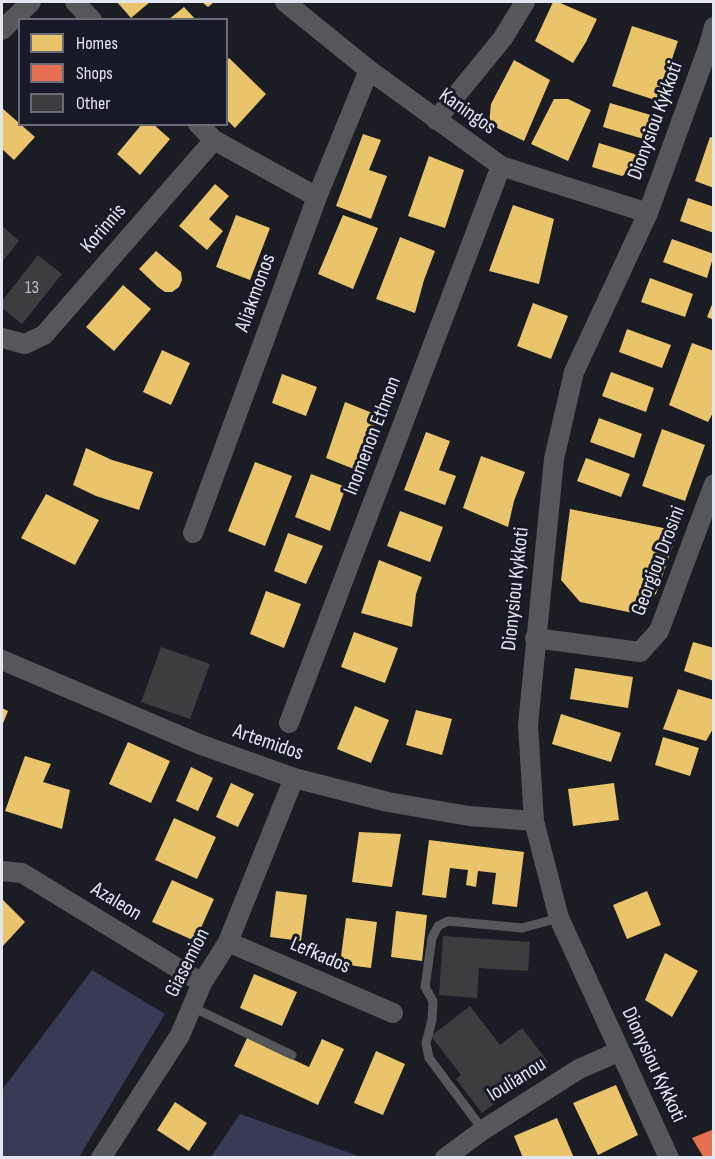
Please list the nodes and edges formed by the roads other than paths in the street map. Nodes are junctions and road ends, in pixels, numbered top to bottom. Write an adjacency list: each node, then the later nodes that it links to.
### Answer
1 (31, 2): 7 (street)
2 (75, 2): 5 (street)
3 (285, 2): 8 (street, Kaningos)
4 (525, 2): 9 (street)
5 (90, 18)
6 (714, 27): 14 (street, Dionysiou Kykkoti)
7 (2, 30)
8 (369, 70): 9 (street, Kaningos); 13 (street, Aliakmonos)
9 (436, 120): 12 (street, Kaningos)
10 (200, 126): 11 (street)
11 (214, 140): 13 (street); 15 (street, Korinnis)
12 (501, 166): 14 (street, Kaningos); 20 (street, Inomenon Ethnon)
13 (317, 197): 17 (street, Aliakmonos)
14 (648, 213): 18 (street, Dionysiou Kykkoti)
15 (2, 338)
16 (714, 484): 18 (street, Georgiou Drosini)
17 (193, 533)
18 (535, 638): 22 (street, Dionysiou Kykkoti)
19 (2, 660): 21 (street, Artemidos)
20 (289, 723)
21 (294, 778): 22 (street, Artemidos); 25 (street, Giasemion)
22 (534, 821): 24 (street, Dionysiou Kykkoti)
23 (2, 871): 26 (street, Azaleon)
24 (560, 918): 29 (street, Dionysiou Kykkoti); 31 (lane)
25 (228, 942): 26 (street, Giasemion); 28 (street, Lefkados)
26 (202, 983): 27 (street, Giasemion)
27 (192, 1007): 30 (lane); 33 (street, Giasemion)
28 (393, 1013)
29 (620, 1051): 31 (street, Ioulianou); 34 (street, Dionysiou Kykkoti)
30 (292, 1055)
31 (483, 1130): 32 (street, Ioulianou)
32 (454, 1155)
33 (101, 1158)
34 (669, 1158)

